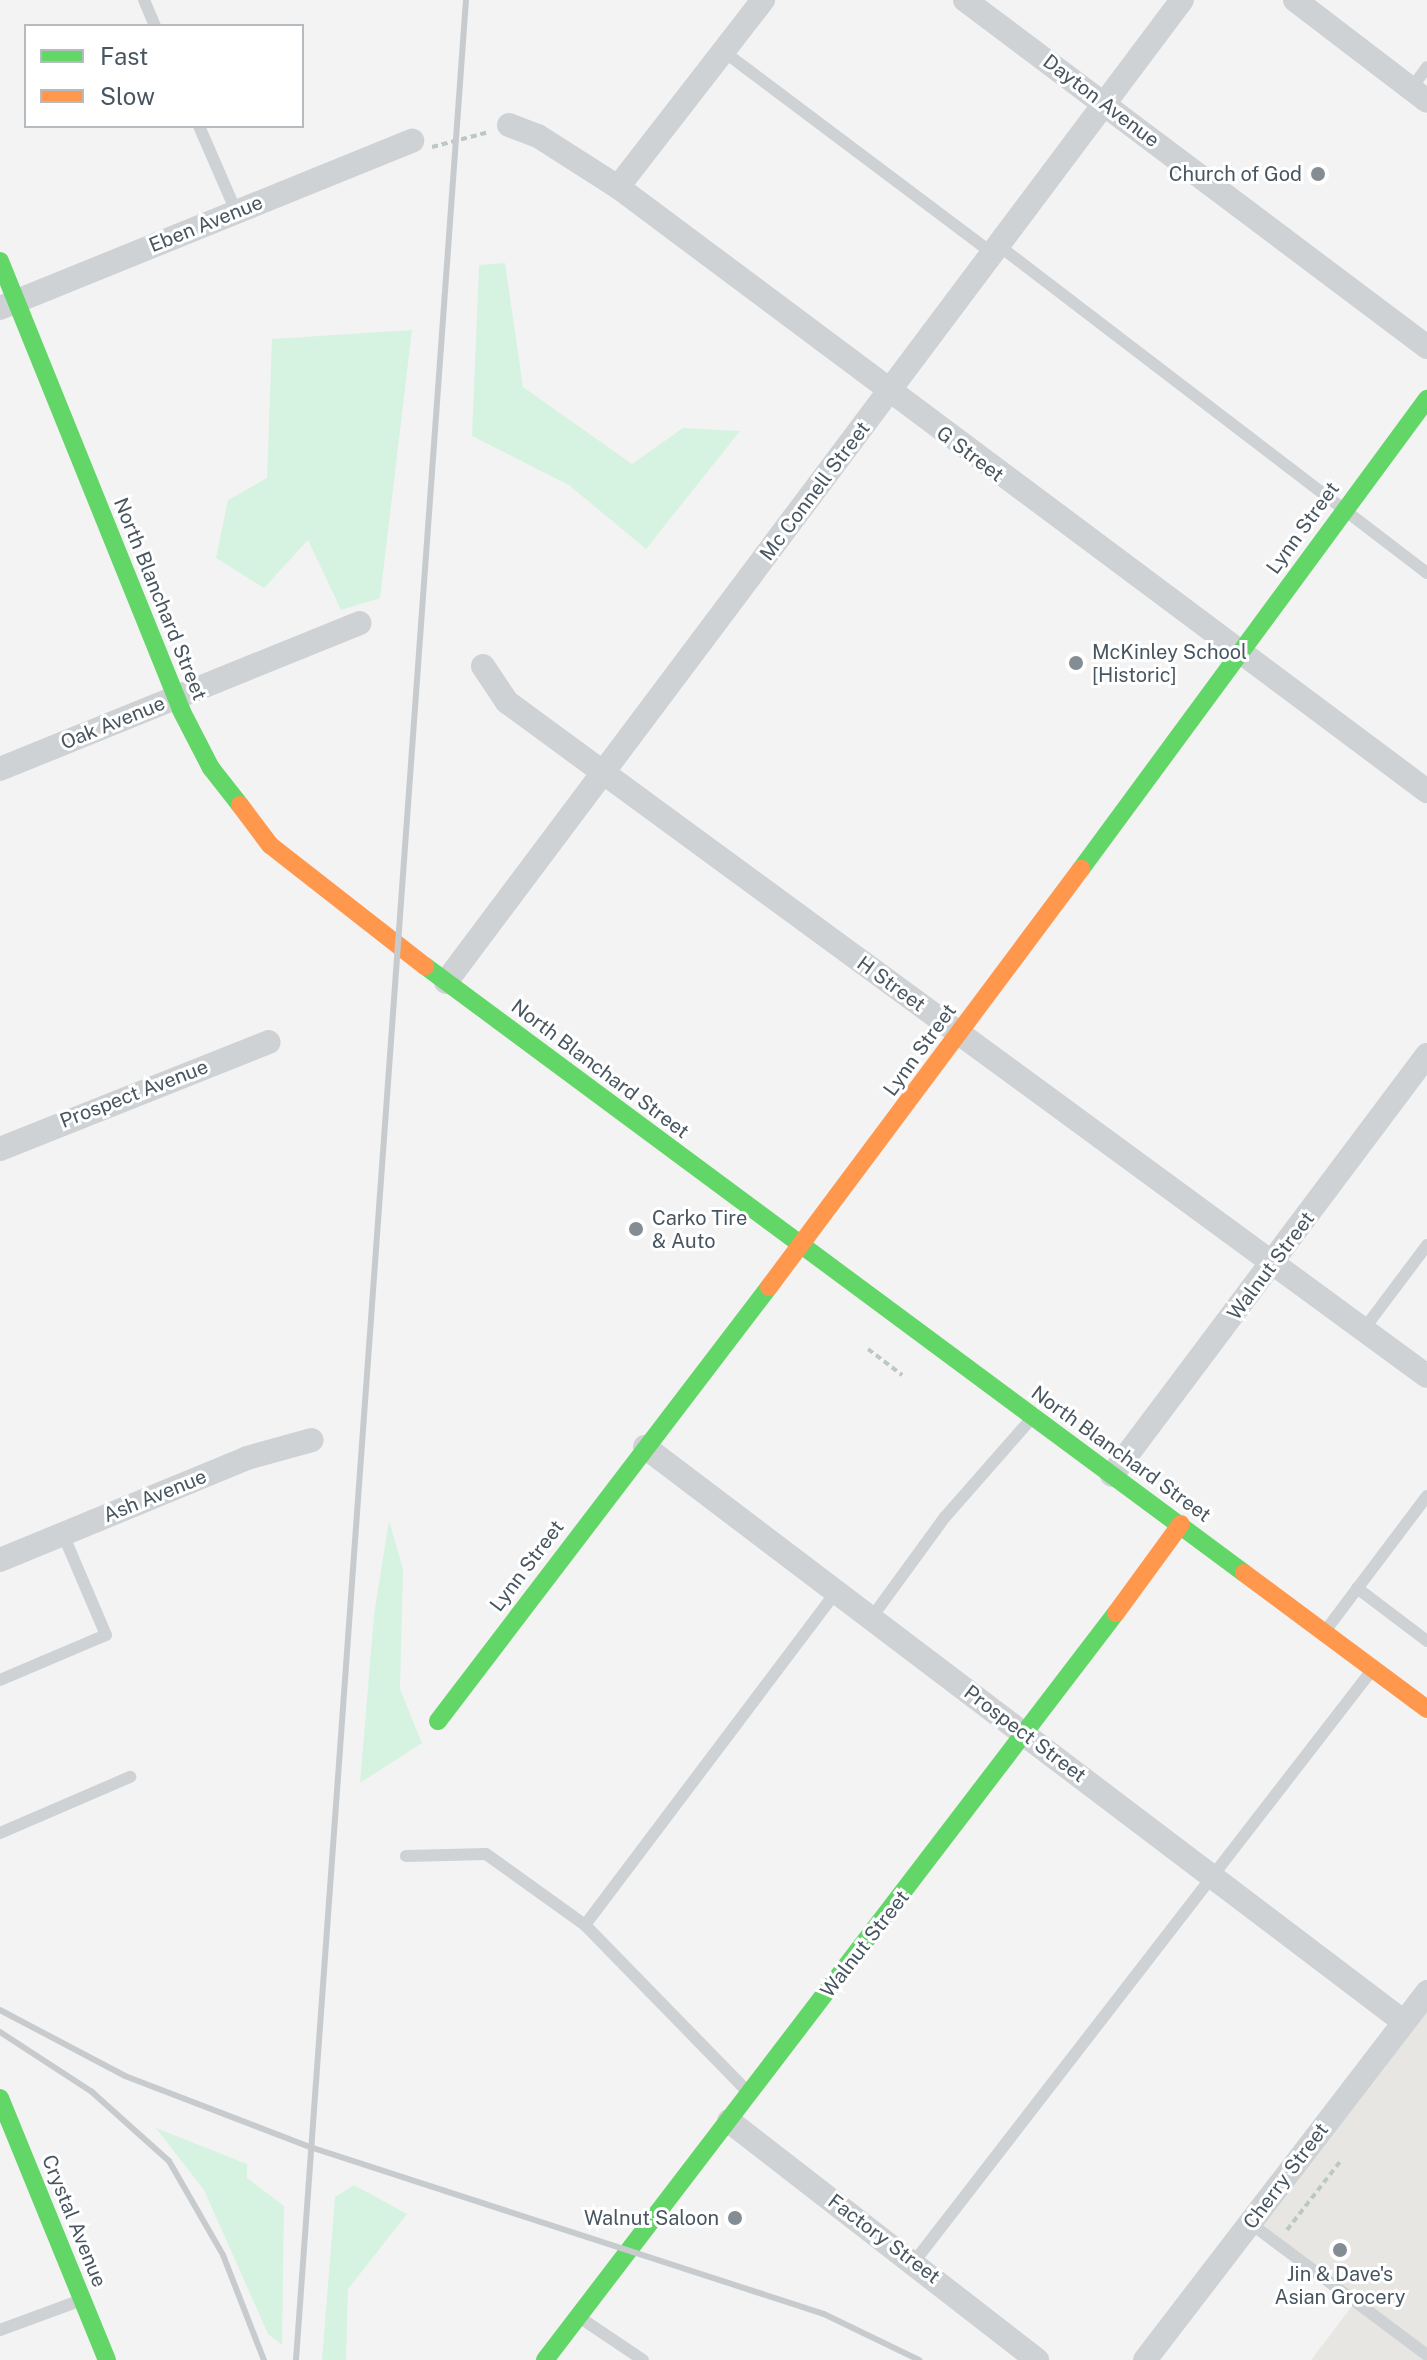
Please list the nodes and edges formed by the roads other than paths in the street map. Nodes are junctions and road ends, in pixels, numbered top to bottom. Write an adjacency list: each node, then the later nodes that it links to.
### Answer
1 (144, 0): 6 (lane)
2 (763, 0): 7 (street)
3 (965, 0): 10 (street, Dayton Avenue)
4 (1182, 0): 10 (street, Mc Connell Street)
5 (1295, 0): 9 (street)
6 (154, 24)
7 (723, 51): 14 (street); 16 (lane)
8 (1427, 67): 9 (lane)
9 (1419, 95)
10 (1103, 104): 16 (street, Mc Connell Street); 19 (street, Dayton Avenue)
11 (509, 125): 14 (street, G Street)
12 (200, 128): 15 (lane)
13 (412, 141): 15 (street, Eben Avenue)
14 (618, 187): 20 (street, G Street)
15 (236, 211): 18 (street, Eben Avenue)
16 (995, 249): 20 (street, Mc Connell Street); 22 (lane)
17 (0, 261): 18 (street, North Blanchard Street)
18 (8, 305): 27 (street, North Blanchard Street)
19 (1427, 347)
20 (888, 392): 25 (street, G Street); 29 (street, Mc Connell Street)
21 (1427, 399): 22 (street, Lynn Street)
22 (1342, 511): 23 (lane); 25 (street, Lynn Street)
23 (1427, 573)
24 (360, 623): 27 (street, Oak Avenue)
25 (1239, 653): 30 (street, G Street); 32 (street, Lynn Street)
26 (483, 666): 29 (street, H Street)
27 (176, 697): 28 (street, Oak Avenue); 31 (street, North Blanchard Street)
28 (0, 769)
29 (605, 773): 31 (street, Mc Connell Street); 32 (street, H Street)
30 (1427, 791)
31 (446, 982): 36 (street, North Blanchard Street)
32 (960, 1033): 36 (street, Lynn Street); 38 (street, H Street)
33 (269, 1042): 35 (street, Prospect Avenue)
34 (1422, 1071): 38 (street, Walnut Street)
35 (0, 1149)
36 (801, 1245): 41 (street, North Blanchard Street); 43 (street, Lynn Street)
37 (1427, 1245): 39 (lane)
38 (1273, 1262): 39 (street, H Street); 44 (street, Walnut Street)
39 (1364, 1329): 40 (street, H Street)
40 (1427, 1376)
41 (1033, 1416): 44 (street, North Blanchard Street); 51 (lane)
42 (312, 1440): 47 (street, Ash Avenue)
43 (645, 1447): 50 (street, Prospect Street); 57 (street, Lynn Street)
44 (1112, 1475): 46 (street, North Blanchard Street)
45 (1427, 1496): 49 (lane)
46 (1181, 1524): 52 (street, North Blanchard Street); 58 (street, Walnut Street)
47 (63, 1534): 48 (street, Ash Avenue); 55 (lane)
48 (0, 1560)
49 (1357, 1588): 52 (lane); 53 (lane)
50 (837, 1590): 51 (street, Prospect Street); 63 (lane)
51 (872, 1617): 58 (street, Prospect Street)
52 (1324, 1632): 54 (street, North Blanchard Street)
53 (1427, 1641)
54 (1373, 1669): 56 (street, North Blanchard Street); 62 (lane)
55 (0, 1680)
56 (1427, 1709)
57 (438, 1721)
58 (1027, 1734): 62 (street, Prospect Street); 66 (street, Walnut Street)
59 (130, 1777): 60 (lane)
60 (0, 1833)
61 (406, 1856): 63 (lane)
62 (1214, 1877): 65 (street, Prospect Street); 70 (lane)
63 (585, 1925): 66 (lane)
64 (1427, 1992): 65 (street, Cherry Street)
65 (1404, 2022): 69 (street, Cherry Street)
66 (750, 2094): 68 (street, Walnut Street)
67 (0, 2098): 71 (street, Crystal Avenue)
68 (729, 2121): 70 (street, Factory Street); 72 (street, Walnut Street)
69 (1250, 2223): 74 (lane); 79 (street, Cherry Street)
70 (914, 2262): 78 (street, Factory Street)
71 (82, 2300): 73 (lane); 75 (street, Crystal Avenue)
72 (578, 2316): 76 (street, Walnut Street); 77 (lane)
73 (0, 2330)
74 (1427, 2355)
75 (107, 2360)
76 (545, 2360)
77 (643, 2360)
78 (1037, 2360)
79 (1145, 2360)

